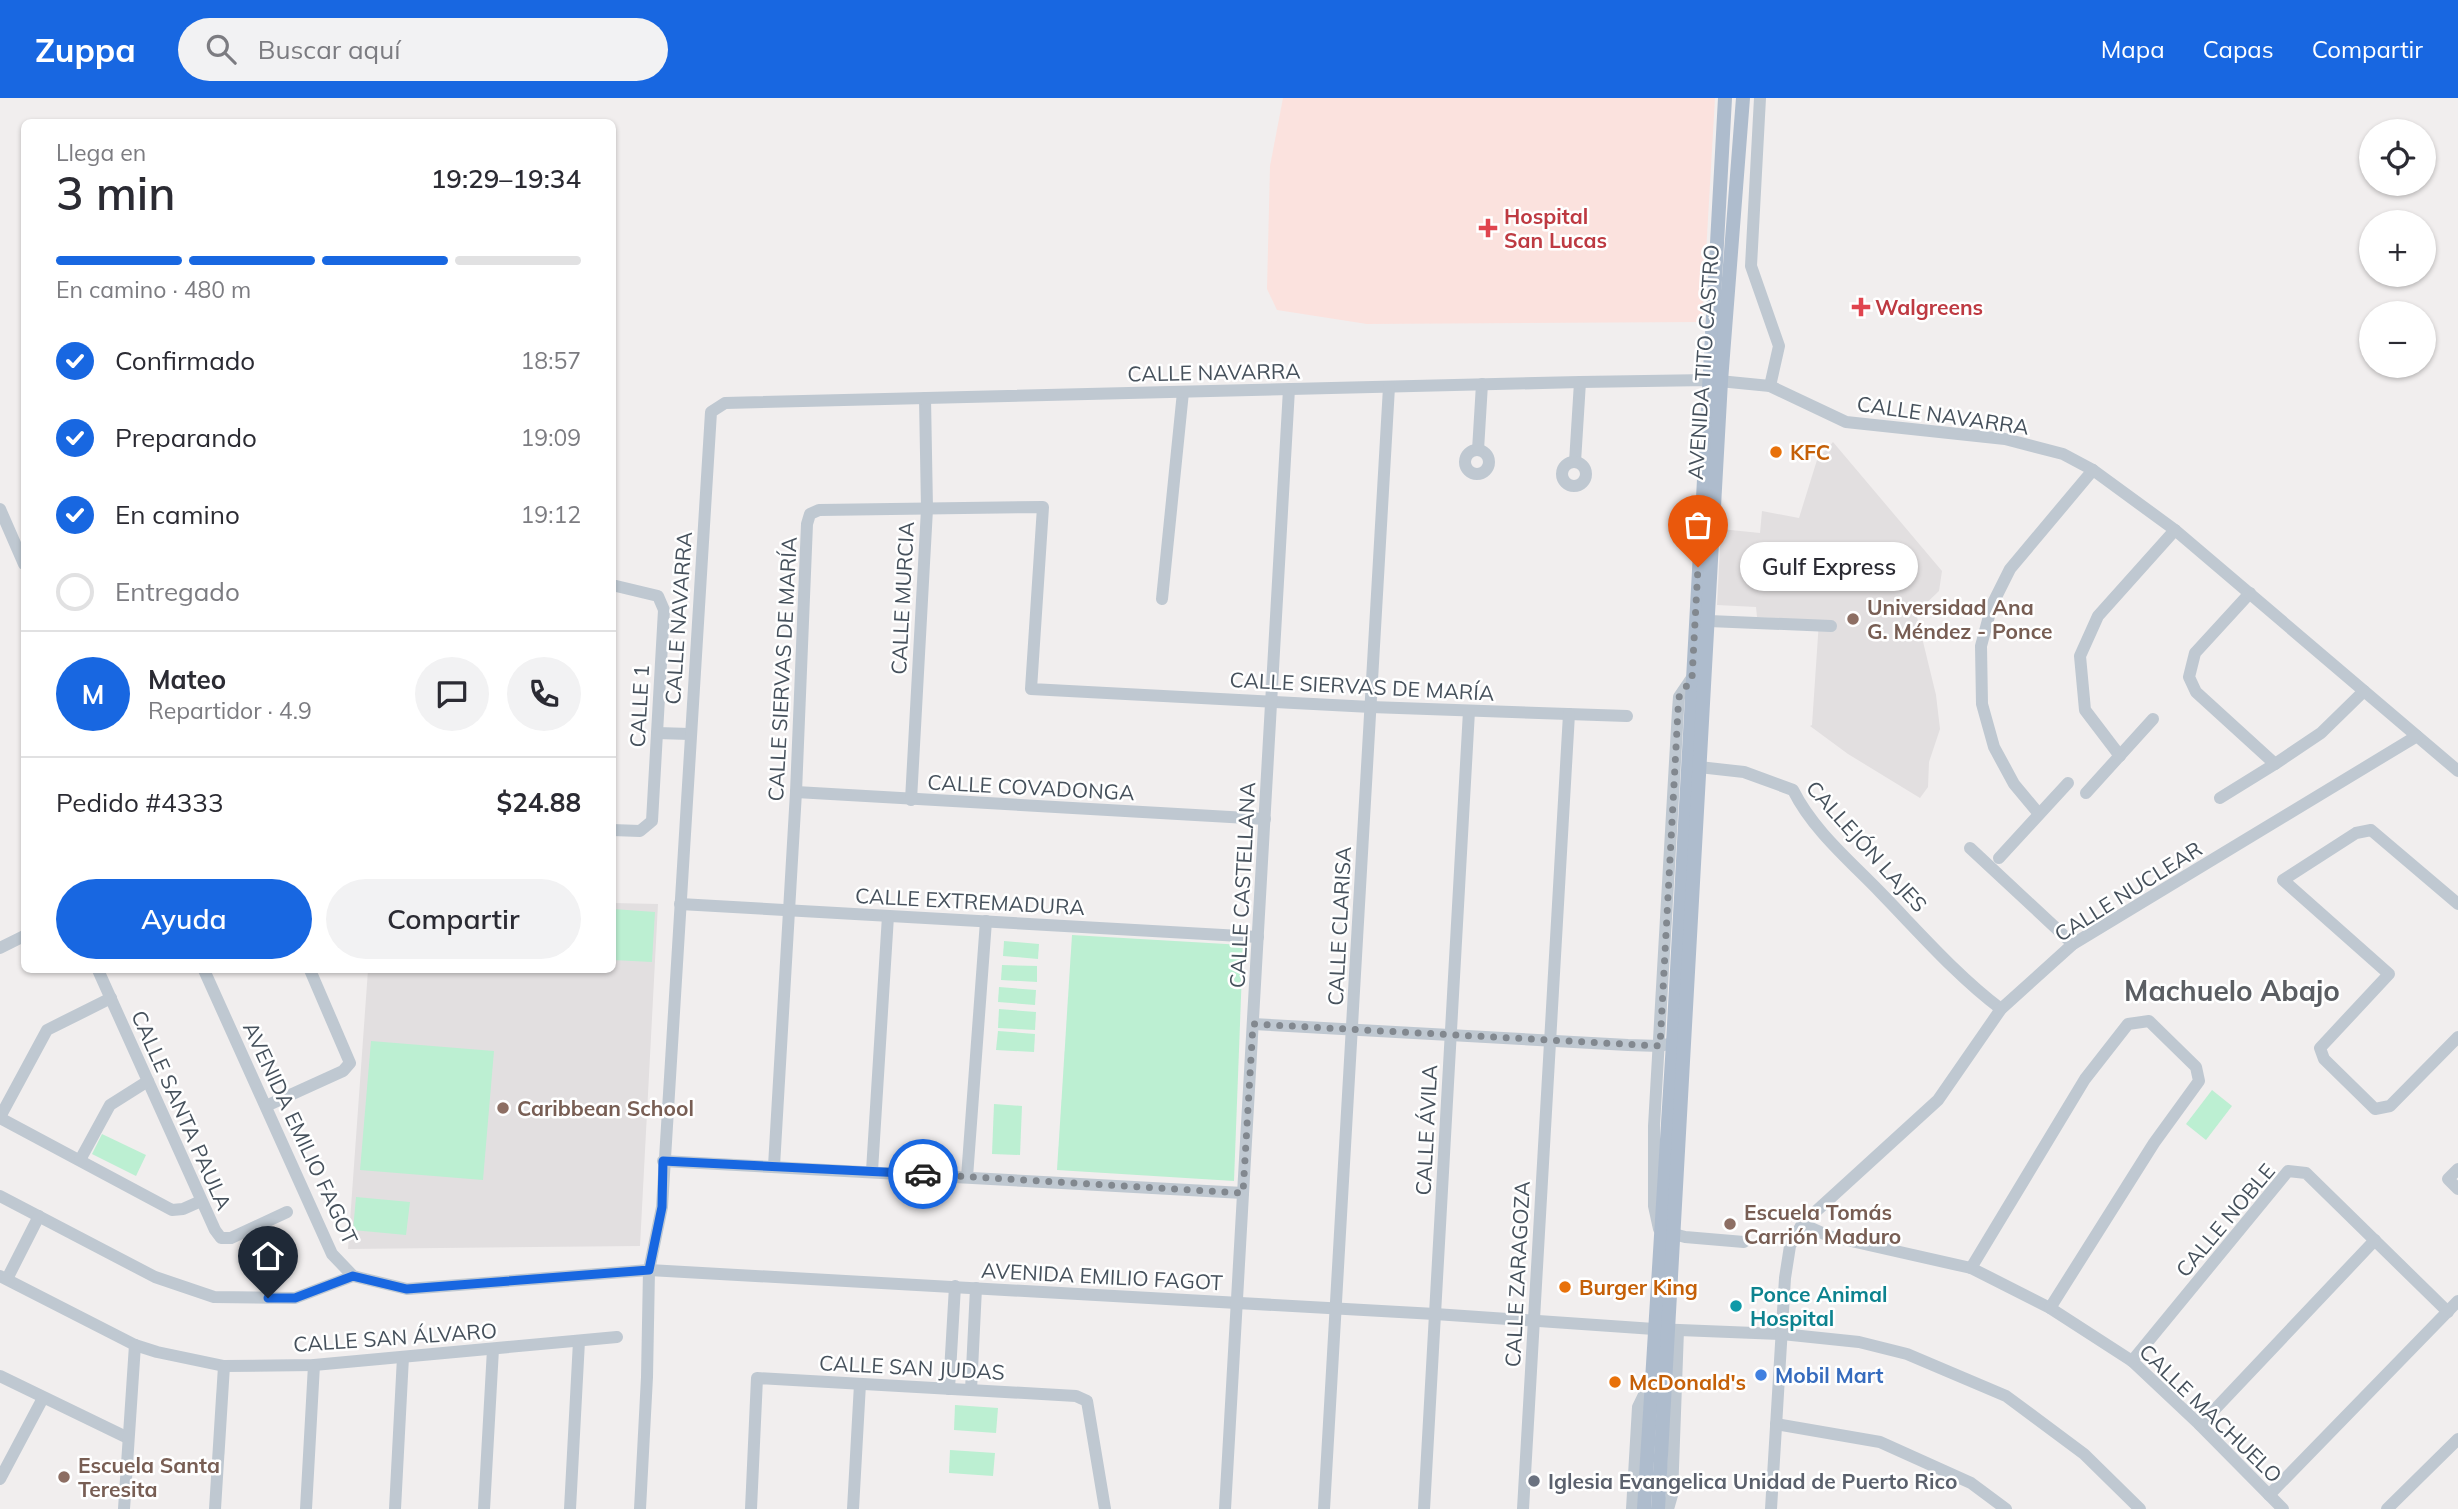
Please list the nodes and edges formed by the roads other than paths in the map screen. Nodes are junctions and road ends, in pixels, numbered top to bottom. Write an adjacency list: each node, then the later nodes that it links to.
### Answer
1 (1725, 98): 4 (main road, AVENIDA TITO CASTRO)
2 (1743, 98): 4 (main road, AVENIDA TITO CASTRO)
3 (1760, 98): 7 (street)
4 (1715, 381): 5 (street, CALLE NAVARRA); 7 (street, CALLE NAVARRA); 22 (main road, AVENIDA TITO CASTRO); 24 (main road, AVENIDA TITO CASTRO)
5 (1580, 382): 6 (street, CALLE NAVARRA); 13 (street)
6 (1482, 384): 8 (street, CALLE NAVARRA); 12 (street)
7 (1770, 386): 14 (street, CALLE NAVARRA)
8 (1389, 387): 9 (street, CALLE NAVARRA); 27 (street, CALLE CLARISA)
9 (1289, 389): 10 (street, CALLE NAVARRA); 26 (street, CALLE CASTELLANA)
10 (1182, 392): 11 (street, CALLE NAVARRA); 21 (street)
11 (925, 398): 16 (street, CALLE MURCIA); 33 (street, CALLE NAVARRA)
12 (1478, 450)
13 (1575, 462)
14 (2092, 470): 17 (street, CALLE NAVARRA); 44 (street)
15 (0, 509): 18 (street)
16 (926, 509): 26 (street, CALLE SIERVAS DE MARÍA); 40 (street, CALLE SIERVAS DE MARÍA); 43 (street, CALLE MURCIA)
17 (2175, 530): 20 (street, CALLE NAVARRA); 35 (street)
18 (21, 557)
19 (616, 586): 32 (street, CALLE 1)
20 (2250, 593): 25 (street, CALLE NAVARRA); 36 (street)
21 (1162, 599)
22 (1709, 621): 23 (street); 37 (main road, AVENIDA TITO CASTRO)
23 (1831, 626)
24 (1692, 678): 37 (main road, AVENIDA TITO CASTRO); 37 (street)
25 (2364, 691): 34 (street, CALLE NAVARRA); 36 (street)
26 (1272, 701): 27 (street, CALLE SIERVAS DE MARÍA); 45 (street, CALLE CASTELLANA)
27 (1371, 707): 28 (street, CALLE SIERVAS DE MARÍA); 64 (street, CALLE CLARISA)
28 (1469, 710): 29 (street, CALLE SIERVAS DE MARÍA); 65 (street, CALLE ÁVILA)
29 (1569, 714): 30 (street, CALLE SIERVAS DE MARÍA); 67 (street, CALLE ZARAGOZA)
30 (1627, 716)
31 (2153, 719): 35 (street)
32 (657, 733): 33 (street); 46 (street, CALLE 1)
33 (690, 734): 49 (street, CALLE NAVARRA)
34 (2417, 736): 38 (street, CALLE NAVARRA); 56 (street, CALLE NUCLEAR)
35 (2120, 756): 41 (street)
36 (2276, 764): 42 (street)
37 (1687, 765): 62 (street, CALLEJÓN LAJES); 68 (main road, AVENIDA TITO CASTRO); 68 (street)
38 (2458, 771)
39 (2068, 783): 44 (street)
40 (796, 792): 43 (street, CALLE COVADONGA); 51 (street, CALLE SIERVAS DE MARÍA)
41 (2087, 793)
42 (2220, 798)
43 (911, 800): 45 (street, CALLE COVADONGA)
44 (2039, 814): 48 (street)
45 (1265, 819): 54 (street, CALLE CASTELLANA)
46 (616, 830)
47 (1970, 848): 56 (street)
48 (1999, 858)
49 (680, 904): 51 (street, CALLE EXTREMADURA); 73 (street, CALLE NAVARRA)
50 (2458, 904): 66 (street)
51 (789, 911): 52 (street, CALLE EXTREMADURA); 74 (street, CALLE SIERVAS DE MARÍA)
52 (888, 916): 53 (street, CALLE EXTREMADURA); 76 (street)
53 (986, 921): 54 (street, CALLE EXTREMADURA); 77 (street)
54 (1258, 937): 63 (street, CALLE CASTELLANA)
55 (21, 938): 57 (street)
56 (2073, 944): 62 (street, CALLE NUCLEAR)
57 (0, 948)
58 (99, 973): 61 (street, CALLE SANTA PAULA)
59 (205, 973): 70 (street, AVENIDA EMILIO FAGOT)
60 (311, 973): 70 (street)
61 (111, 998): 69 (street, CALLE SANTA PAULA); 71 (street)
62 (2001, 1009): 84 (street, CALLE NUCLEAR)
63 (1253, 1024): 64 (street); 79 (street, CALLE CASTELLANA)
64 (1353, 1029): 65 (street); 96 (street, CALLE CLARISA)
65 (1451, 1035): 67 (street); 99 (street, CALLE ÁVILA)
66 (2458, 1037)
67 (1550, 1041): 68 (street); 100 (street, CALLE ZARAGOZA)
68 (1673, 1042): 85 (main road, AVENIDA TITO CASTRO); 85 (street)
69 (148, 1081): 72 (street); 81 (street, CALLE SANTA PAULA)
70 (266, 1106): 90 (street, AVENIDA EMILIO FAGOT)
71 (0, 1118): 72 (street)
72 (80, 1160): 81 (street)
73 (663, 1161): 74 (street); 89 (street, CALLE NAVARRA)
74 (775, 1166): 76 (street)
75 (2458, 1170): 78 (street)
76 (872, 1171): 77 (street)
77 (967, 1177): 79 (street)
78 (2458, 1189)
79 (1243, 1193): 95 (street, CALLE CASTELLANA)
80 (0, 1196): 83 (street)
81 (201, 1201): 82 (street, CALLE SANTA PAULA)
82 (287, 1212)
83 (38, 1216): 90 (street); 91 (street)
84 (1802, 1224): 88 (street, CALLE MACHUELO); 102 (street, CALLE NUCLEAR)
85 (1667, 1233): 87 (street); 101 (main road, AVENIDA TITO CASTRO)
86 (2375, 1240): 98 (street, CALLE NOBLE); 108 (street, CALLE NOBLE); 118 (street)
87 (1744, 1242)
88 (1971, 1268): 97 (street, CALLE MACHUELO); 97 (street)
89 (649, 1270): 90 (street, AVENIDA EMILIO FAGOT); 92 (street, AVENIDA EMILIO FAGOT); 129 (street, CALLE NAVARRA)
90 (353, 1276)
91 (3, 1277): 105 (street, CALLE SAN ÁLVARO)
92 (955, 1286): 93 (street, AVENIDA EMILIO FAGOT); 114 (street)
93 (976, 1288): 95 (street, AVENIDA EMILIO FAGOT); 115 (street)
94 (2458, 1301): 98 (street)
95 (1237, 1303): 96 (street, AVENIDA EMILIO FAGOT); 133 (street, CALLE CASTELLANA)
96 (1336, 1308): 99 (street, AVENIDA EMILIO FAGOT); 134 (street, CALLE CLARISA)
97 (2050, 1308): 108 (street, CALLE MACHUELO)
98 (2448, 1311): 122 (street)
99 (1435, 1314): 100 (street, AVENIDA EMILIO FAGOT); 135 (street, CALLE ÁVILA)
100 (1534, 1320): 101 (street, AVENIDA EMILIO FAGOT); 136 (street, CALLE ZARAGOZA)
101 (1667, 1330): 102 (street, AVENIDA EMILIO FAGOT); 112 (main road, AVENIDA TITO CASTRO); 139 (main road, AVENIDA TITO CASTRO); 140 (street)
102 (1782, 1334): 117 (street, CALLE NUCLEAR); 143 (street, AVENIDA EMILIO FAGOT)
103 (617, 1337): 104 (street, CALLE SAN ÁLVARO)
104 (579, 1340): 106 (street, CALLE SAN ÁLVARO); 128 (street)
105 (135, 1345): 110 (street, CALLE SAN ÁLVARO); 119 (street)
106 (493, 1349): 107 (street, CALLE SAN ÁLVARO); 127 (street)
107 (403, 1357): 109 (street, CALLE SAN ÁLVARO); 126 (street)
108 (2132, 1361): 118 (street, CALLE MACHUELO)
109 (314, 1365): 110 (street, CALLE SAN ÁLVARO); 125 (street)
110 (224, 1366): 124 (street)
111 (0, 1376): 116 (street)
112 (1652, 1378): 137 (street); 138 (main road, AVENIDA TITO CASTRO)
113 (860, 1384): 114 (street, CALLE SAN JUDAS); 130 (street, CALLE SAN JUDAS); 131 (street)
114 (948, 1389): 115 (street, CALLE SAN JUDAS)
115 (971, 1390): 132 (street, CALLE SAN JUDAS)
116 (43, 1398): 119 (street); 121 (street)
117 (1776, 1424): 141 (street, CALLE NUCLEAR); 142 (street)
118 (2200, 1425): 122 (street, CALLE MACHUELO)
119 (128, 1438): 123 (street)
120 (2458, 1439): 145 (street)
121 (0, 1479)
122 (2269, 1495): 144 (street, CALLE MACHUELO)
123 (124, 1509)
124 (215, 1509)
125 (306, 1509)
126 (395, 1509)
127 (484, 1509)
128 (570, 1509)
129 (640, 1509)
130 (751, 1509)
131 (853, 1509)
132 (1105, 1509)
133 (1225, 1509)
134 (1324, 1509)
135 (1424, 1509)
136 (1523, 1509)
137 (1632, 1509)
138 (1644, 1509)
139 (1658, 1509)
140 (1668, 1509)
141 (1771, 1509)
142 (2006, 1509)
143 (2140, 1509)
144 (2283, 1509)
145 (2388, 1509)

